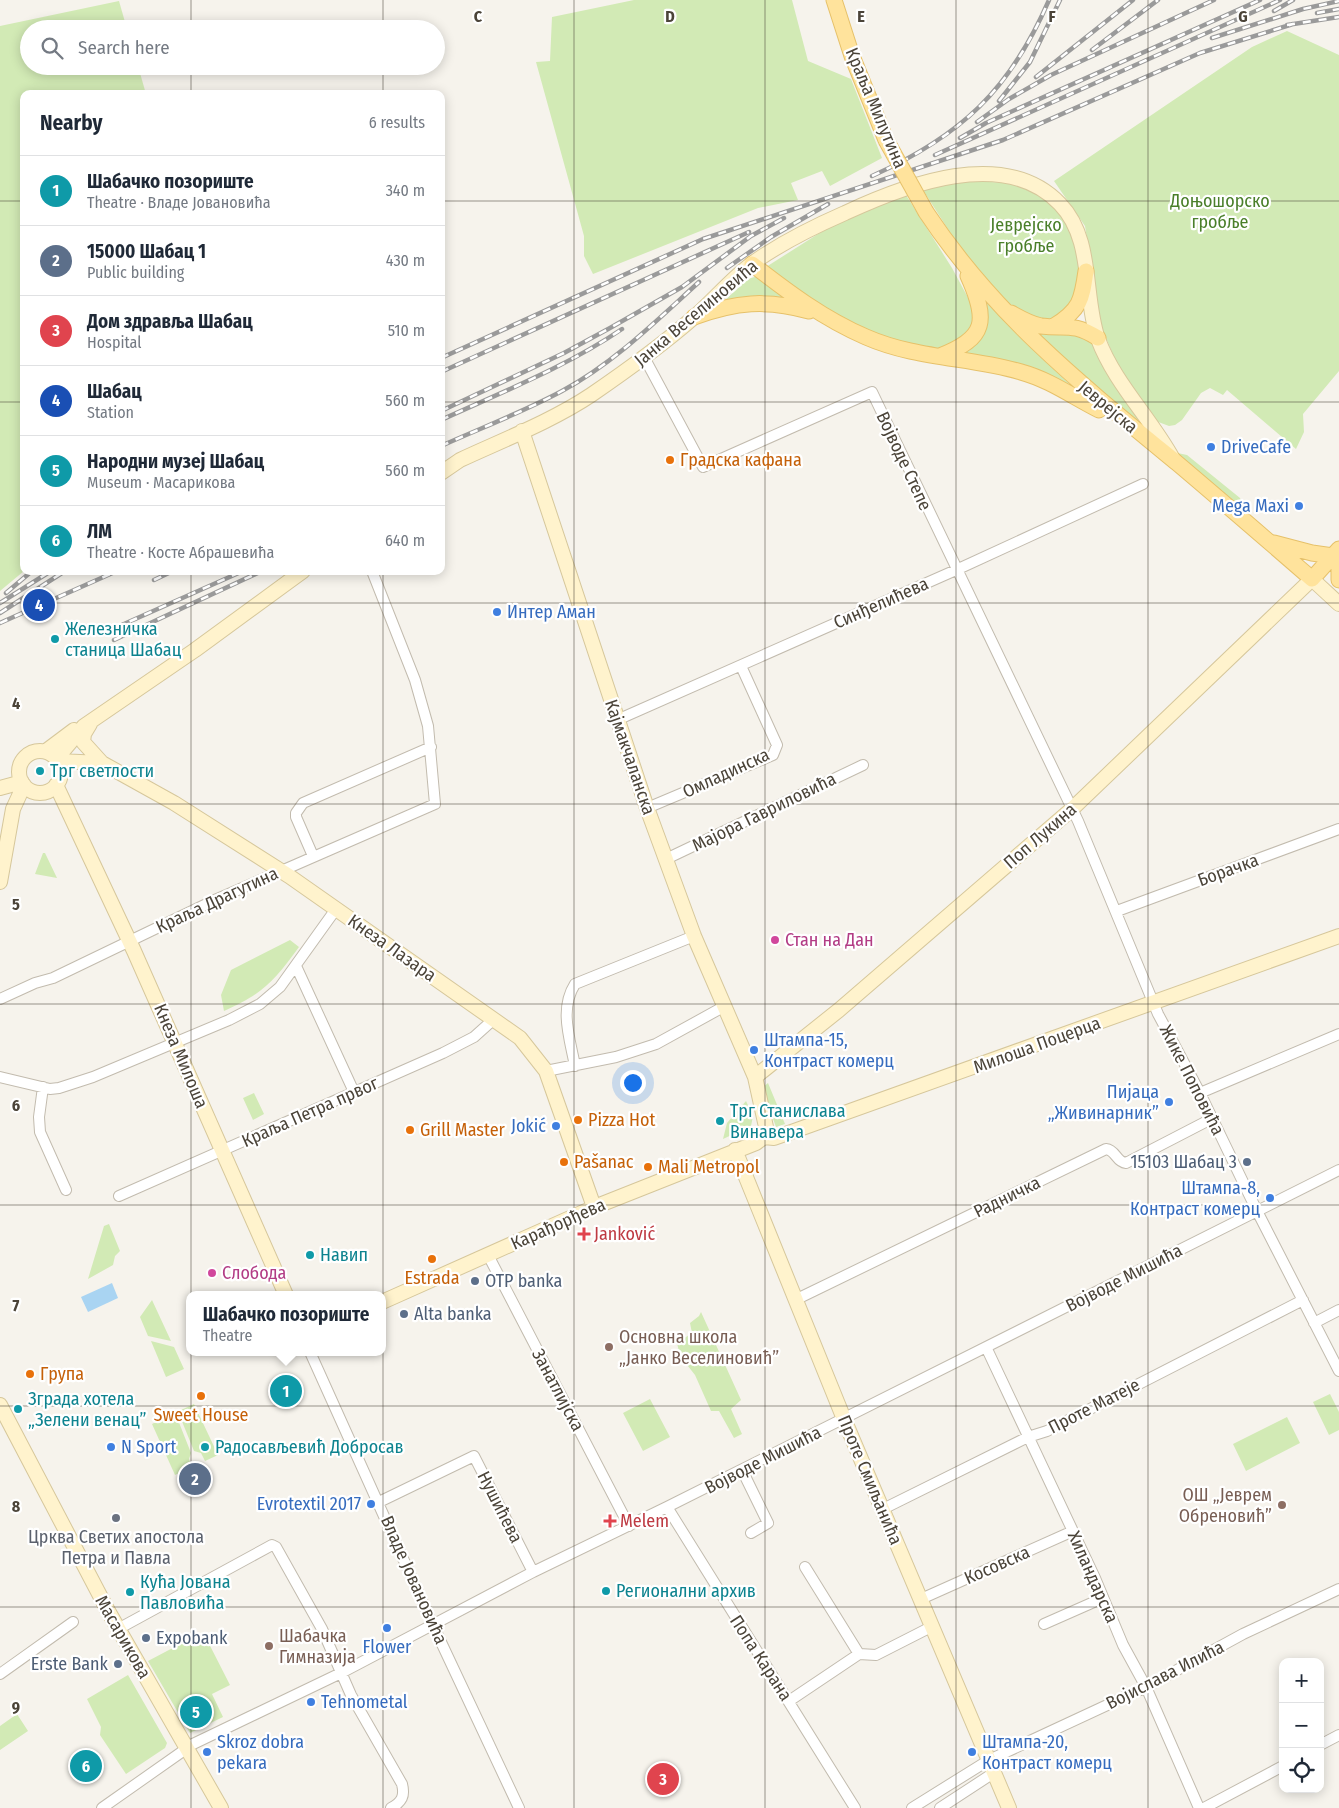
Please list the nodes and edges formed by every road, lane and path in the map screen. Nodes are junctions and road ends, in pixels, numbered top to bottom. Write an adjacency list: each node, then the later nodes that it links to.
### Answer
1 (834, 0): 2 (main road, Краља Милутина, bridge)
2 (926, 212): 3 (main road, Јеврејска)
3 (960, 259): 6 (main road, Јеврејска); 12 (main road)
4 (752, 264): 5 (street, Јанка Веселиновића); 7 (main road); 8 (street, Јанка Веселиновића)
5 (1086, 271): 9 (main road); 10 (street, Јанка Веселиновића)
6 (1001, 308): 9 (main road); 13 (main road, Јеврејска)
7 (826, 316): 8 (main road); 12 (main road)
8 (694, 317): 11 (street, Јанка Веселиновића)
9 (1054, 326): 10 (main road)
10 (1098, 338): 15 (street, Јанка Веселиновића)
11 (644, 357): 14 (street, Јанка Веселиновића); 20 (street, Војводе Степе)
12 (938, 357): 13 (main road)
13 (1113, 412): 15 (main road, Јеврејска)
14 (522, 431): 16 (street, Јанка Веселиновића); 28 (street, Кајмакчаланска)
15 (1175, 462): 18 (main road, Јеврејска)
16 (445, 470)
17 (1143, 484): 20 (street, Синђелићева)
18 (1270, 542): 19 (main road); 23 (main road, Јеврејска)
19 (1337, 555): 23 (main road); 24 (main road)
20 (956, 570): 26 (street, Синђелићева); 40 (street, Војводе Степе)
21 (298, 575): 27 (street)
22 (374, 575): 29 (street)
23 (1312, 579): 25 (street); 40 (street, Поп Лукина)
24 (1339, 580)
25 (1339, 604)
26 (740, 666): 28 (street, Синђелићева); 39 (street, Омладинска)
27 (96, 717): 30 (street); 31 (street)
28 (618, 720): 39 (street, Кајмакчаланска)
29 (432, 747): 44 (street, Краља Драгутина); 44 (street)
30 (54, 757): 31 (street, Кнеза Лазара); 33 (street); 34 (street)
31 (102, 763): 34 (street); 46 (street, Кнеза Лазара)
32 (863, 765): 45 (street, Мајора Гавриловића)
33 (22, 779): 35 (street); 36 (street); 37 (street); 41 (street)
34 (58, 781): 37 (street); 42 (street, Кнеза Милоша)
35 (0, 782)
36 (0, 788)
37 (39, 792): 41 (street); 42 (street, Кнеза Милоша)
38 (0, 795): 41 (street)
39 (647, 808): 45 (street, Кајмакчаланска)
40 (1072, 809): 49 (street, Жике Поповића); 63 (street, Поп Лукина)
41 (13, 816): 47 (street)
42 (74, 819): 52 (street, Кнеза Милоша)
43 (1339, 829): 49 (street, Борачка)
44 (314, 856): 46 (street, Краља Драгутина)
45 (666, 859): 50 (street, Кајмакчаланска)
46 (281, 870): 48 (street, Кнеза Лазара); 52 (street, Краља Драгутина)
47 (0, 882)
48 (336, 909): 53 (street); 57 (street, Кнеза Лазара)
49 (1117, 911): 55 (street, Жике Поповића)
50 (694, 936): 56 (street, Кајмакчаланска); 60 (street)
51 (1339, 936): 55 (street, Милоша Поцерца)
52 (130, 941): 54 (street, Краља Драгутина); 59 (street, Кнеза Милоша)
53 (296, 966): 59 (street); 65 (street)
54 (0, 999)
55 (1153, 1003): 66 (street, Жике Поповића); 68 (street, Милоша Поцерца)
56 (725, 1006): 60 (street); 63 (street, Кајмакчаланска)
57 (494, 1019): 61 (street, Кнеза Лазара); 65 (street, Краља Петра првог)
58 (1339, 1034): 66 (street)
59 (175, 1043): 64 (street); 70 (street, Кнеза Милоша)
60 (575, 1066): 61 (street)
61 (546, 1071): 74 (street, Кнеза Лазара)
62 (0, 1077): 64 (street)
63 (756, 1077): 68 (street, Кајмакчаланска)
64 (42, 1087): 72 (street)
65 (354, 1092): 70 (street, Краља Петра првог)
66 (1200, 1092): 67 (street, Жике Поповића)
67 (1213, 1118): 75 (street, Жике Поповића); 78 (street, Радничка)
68 (764, 1136): 69 (street, Милоша Поцерца)
69 (735, 1150): 74 (street, Карађорђева); 78 (street, Проте Смиљанића)
70 (222, 1152): 73 (street, Краља Петра првог); 77 (street, Кнеза Милоша)
71 (1339, 1170): 75 (street, Војводе Мишића)
72 (66, 1190)
73 (119, 1196)
74 (594, 1207): 76 (street, Карађорђева)
75 (1256, 1211): 80 (street, Жике Поповића); 83 (street, Војводе Мишића)
76 (488, 1255): 79 (street, Карађорђева); 93 (street, Занатлијска)
77 (284, 1291)
78 (797, 1299): 87 (street, Проте Смиљанића)
79 (386, 1300)
80 (1303, 1300): 82 (street, Жике Поповића); 88 (street, Проте Матеје)
81 (1339, 1310): 82 (street)
82 (1314, 1323): 85 (street, Жике Поповића)
83 (986, 1347): 87 (street, Војводе Мишића); 88 (street, Хиландарска)
84 (312, 1356): 90 (street, Владе Јовановића)
85 (1339, 1371)
86 (0, 1405): 105 (street, Масарикова)
87 (844, 1419): 89 (street, Војводе Мишића); 92 (street, Проте Смиљанића)
88 (1028, 1437): 92 (street, Проте Матеје); 94 (street, Хиландарска)
89 (742, 1470): 91 (street, Војводе Мишића); 95 (street)
90 (379, 1502): 97 (street, Нушићева); 103 (street, Владе Јовановића)
91 (667, 1507): 93 (street, Војводе Мишића); 110 (street, Попа Карана)
92 (884, 1508): 100 (street, Проте Смиљанића)
93 (629, 1526): 97 (street, Војводе Мишића)
94 (1073, 1531): 99 (street, Хиландарска); 100 (street, Косовска)
95 (751, 1533)
96 (805, 1567): 106 (street)
97 (533, 1572): 103 (street, Војводе Мишића)
98 (1339, 1589): 109 (street, Војислава Илића)
99 (1103, 1598): 102 (street); 109 (street, Хиландарска)
100 (921, 1599): 104 (street, Проте Смиљанића)
101 (73, 1622): 108 (street)
102 (1044, 1624)
103 (433, 1625): 107 (street, Војводе Мишића); 119 (street, Владе Јовановића)
104 (933, 1626): 106 (street); 114 (street, Проте Смиљанића)
105 (118, 1629): 107 (street); 113 (street, Масарикова)
106 (859, 1654): 110 (street)
107 (341, 1673): 113 (street, Војводе Мишића); 118 (street)
108 (0, 1674)
109 (1146, 1687): 114 (street, Војислава Илића); 124 (street, Хиландарска)
110 (789, 1701): 120 (street, Попа Карана)
111 (1339, 1735): 112 (street)
112 (1324, 1743)
113 (186, 1748): 116 (street, Војводе Мишића); 117 (street, Масарикова)
114 (992, 1766): 121 (street); 122 (street); 123 (street, Проте Смиљанића)
115 (1279, 1768): 125 (street)
116 (102, 1808)
117 (221, 1808)
118 (391, 1808)
119 (519, 1808)
120 (855, 1808)
121 (912, 1808)
122 (940, 1808)
123 (1010, 1808)
124 (1199, 1808)
125 (1204, 1808)

